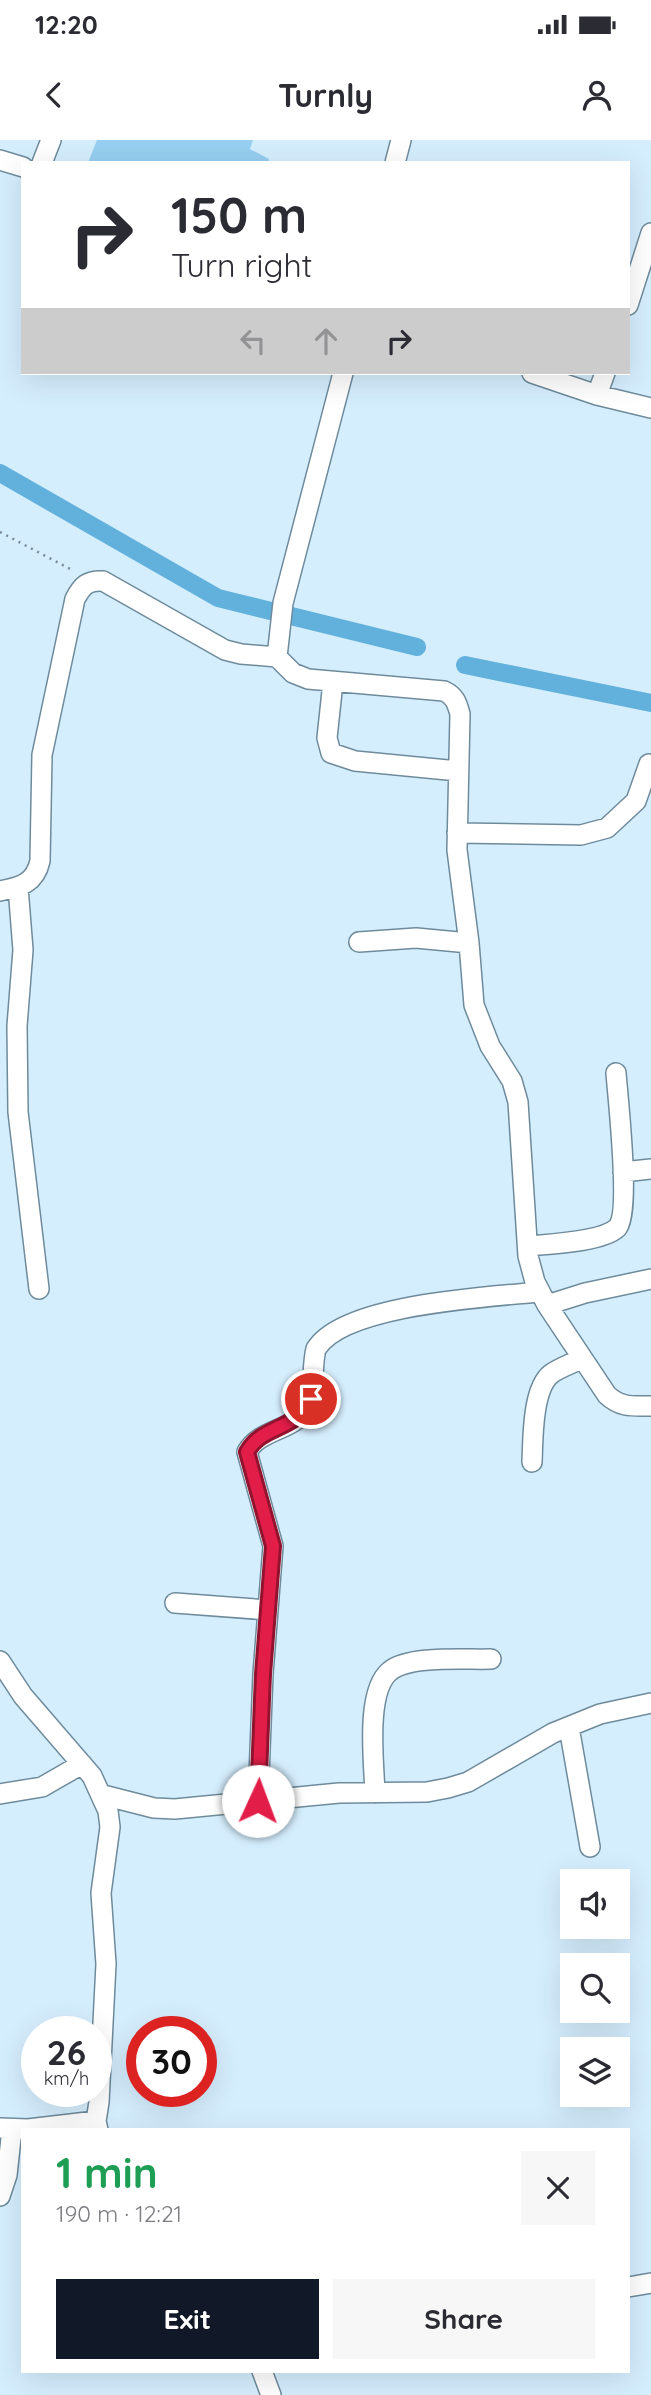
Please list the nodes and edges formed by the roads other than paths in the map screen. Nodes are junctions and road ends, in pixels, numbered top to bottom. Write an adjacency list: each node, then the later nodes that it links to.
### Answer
1 (51, 140): 4 (street)
2 (401, 140): 5 (street)
3 (0, 160): 6 (street)
4 (43, 161)
5 (396, 161)
6 (21, 166)
7 (651, 233): 8 (street)
8 (630, 299)
9 (342, 375): 14 (street)
10 (538, 375): 12 (street)
11 (604, 375): 12 (street)
12 (597, 395): 13 (street)
13 (651, 408)
14 (277, 650): 15 (street); 19 (street)
15 (333, 682): 17 (street); 17 (street)
16 (649, 764): 18 (street)
17 (458, 771): 18 (street)
18 (457, 833): 21 (street)
19 (9, 889): 27 (street)
20 (359, 942): 21 (street)
21 (469, 943): 25 (street)
22 (616, 1073): 24 (street)
23 (651, 1169): 24 (street)
24 (623, 1172): 25 (street)
25 (528, 1246): 28 (street)
26 (651, 1279): 28 (street)
27 (39, 1289)
28 (543, 1298): 29 (street); 33 (street)
29 (581, 1359): 30 (street); 31 (street)
30 (651, 1406)
31 (532, 1462)
32 (175, 1603): 33 (street)
33 (268, 1610): 42 (street)
34 (491, 1659): 39 (street)
35 (0, 1661): 38 (street)
36 (651, 1703): 37 (street)
37 (569, 1727): 39 (street); 43 (street)
38 (82, 1764): 40 (street); 41 (street)
39 (375, 1793): 42 (street)
40 (0, 1794)
41 (103, 1795): 42 (street); 44 (street)
42 (258, 1801)
43 (590, 1847)
44 (97, 2126): 45 (street)
45 (6, 2128): 46 (street)
46 (0, 2196)
47 (651, 2283): 48 (street)
48 (630, 2287)
49 (263, 2373): 50 (street)
50 (271, 2395)

